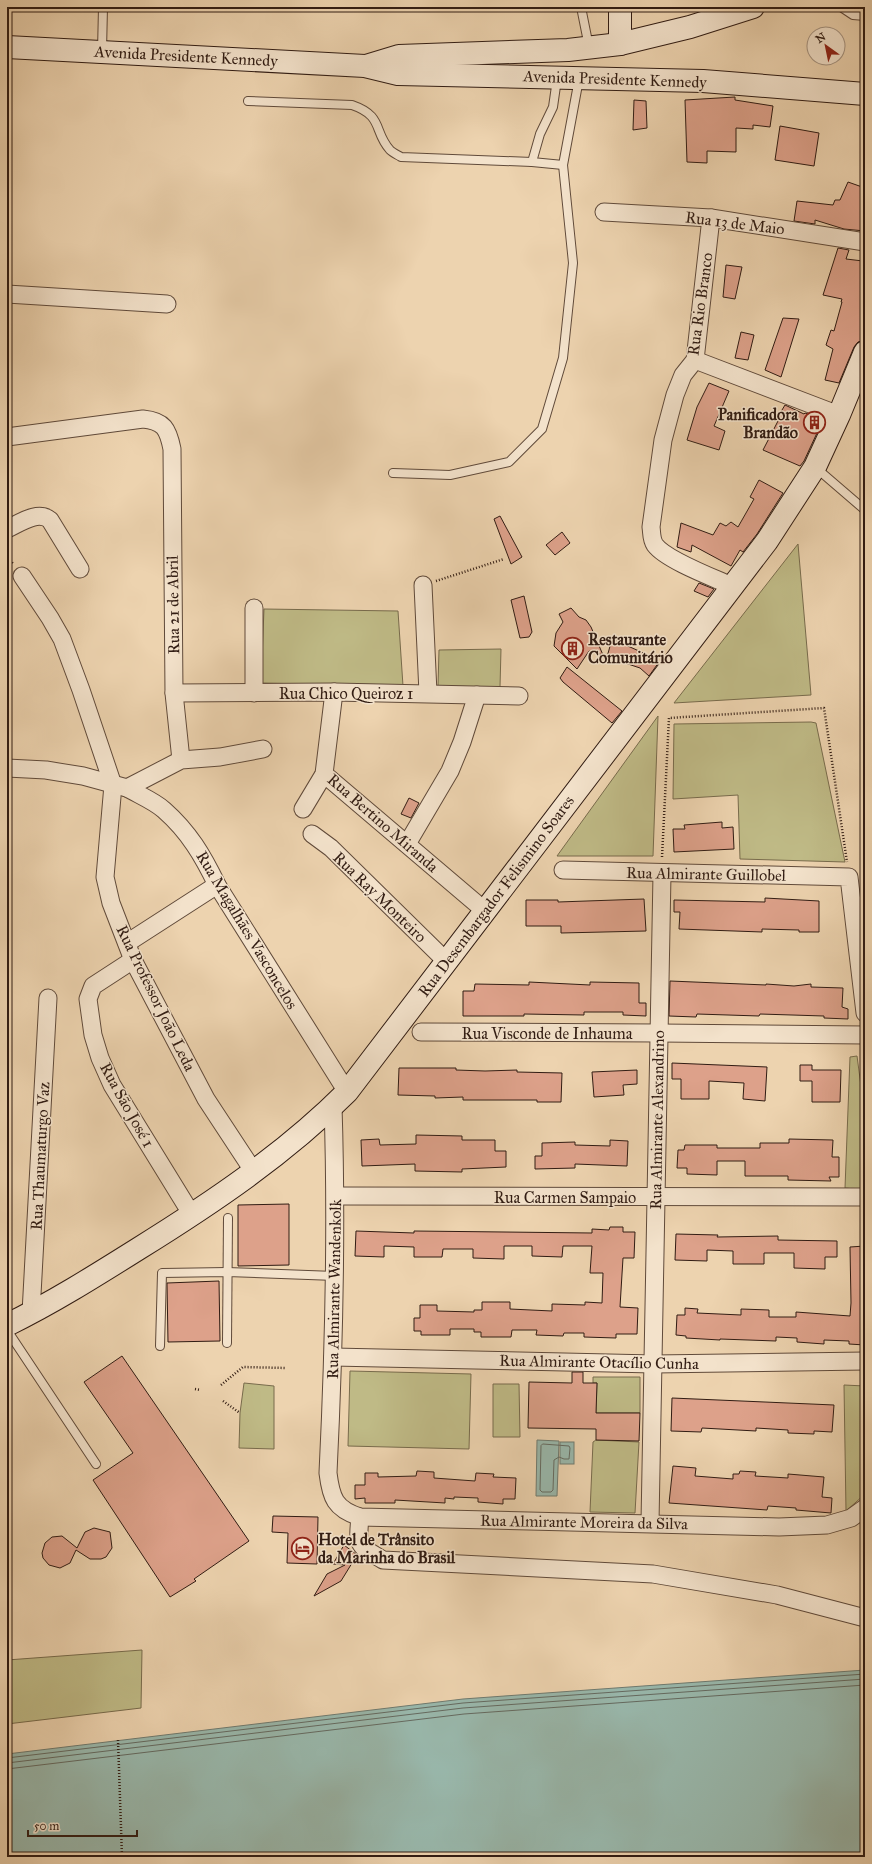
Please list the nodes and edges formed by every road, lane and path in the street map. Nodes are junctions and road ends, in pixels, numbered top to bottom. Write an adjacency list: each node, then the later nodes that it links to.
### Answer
1 (103, 7): 10 (lane)
2 (581, 7): 9 (lane)
3 (620, 7): 7 (street)
4 (753, 7): 7 (street, Avenida Presidente Kennedy)
5 (841, 7): 6 (lane)
6 (865, 16)
7 (620, 44): 9 (street, Avenida Presidente Kennedy)
8 (7, 46): 10 (street, Avenida Presidente Kennedy)
9 (589, 48): 11 (street, Avenida Presidente Kennedy)
10 (102, 52): 11 (street, Avenida Presidente Kennedy)
11 (365, 66): 12 (street, Avenida Presidente Kennedy)
12 (558, 77): 13 (street, Avenida Presidente Kennedy); 16 (lane)
13 (580, 78): 14 (street, Avenida Presidente Kennedy); 17 (lane)
14 (864, 96)
15 (248, 101): 16 (lane)
16 (532, 162): 17 (lane)
17 (563, 165): 28 (lane)
18 (604, 212): 19 (street, Rua 13 de Maio)
19 (711, 218): 20 (street, Rua 13 de Maio); 24 (street, Rua Rio Branco)
20 (865, 242)
21 (7, 294): 22 (street)
22 (167, 304)
23 (865, 352): 25 (street, Rua Desembargador Felismino Soares)
24 (695, 360): 25 (street); 35 (street, Rua Rio Branco)
25 (839, 415): 27 (street, Rua Desembargador Felismino Soares)
26 (7, 437): 38 (street, Rua 21 de Abril)
27 (815, 467): 29 (lane); 35 (street, Rua Desembargador Felismino Soares)
28 (394, 473)
29 (865, 510)
30 (7, 529): 32 (street)
31 (504, 559): 34 (path)
32 (80, 569)
33 (22, 576): 47 (street)
34 (423, 585): 39 (street)
35 (732, 586): 55 (street, Rua Desembargador Felismino Soares)
36 (254, 608): 40 (street)
37 (334, 692): 39 (street, Rua Chico Queiroz 1); 40 (street, Rua Chico Queiroz 1); 46 (street, Rua Bertino Miranda)
38 (174, 693): 40 (street, Rua Chico Queiroz 1); 44 (street, Rua 21 de Abril)
39 (428, 693): 41 (street, Rua Chico Queiroz 1)
40 (254, 694)
41 (477, 695): 42 (street, Rua Chico Queiroz 1); 50 (street)
42 (518, 696)
43 (263, 749): 44 (street)
44 (181, 760): 47 (street)
45 (7, 768): 47 (street, Rua Magalhães Vasconcelos)
46 (324, 774): 48 (street); 50 (street, Rua Bertino Miranda)
47 (120, 787): 54 (street, Rua Magalhães Vasconcelos); 56 (street, Rua Professor João Leda)
48 (303, 809)
49 (312, 834): 58 (street, Rua Ray Monteiro)
50 (407, 844): 55 (street, Rua Bertino Miranda)
51 (563, 870): 52 (street, Rua Almirante Guillobel)
52 (662, 874): 53 (street, Rua Almirante Guillobel); 53 (path); 62 (street, Rua Almirante Alexandrino)
53 (849, 877): 60 (street)
54 (217, 885): 56 (street); 64 (street, Rua Magalhães Vasconcelos)
55 (484, 910): 58 (street, Rua Desembargador Felismino Soares)
56 (127, 944): 57 (street, Rua Professor João Leda)
57 (133, 960): 65 (street, Rua Professor João Leda); 69 (street, Rua São José 1)
58 (447, 962): 64 (street, Rua Desembargador Felismino Soares)
59 (48, 998): 73 (street, Rua Thaumaturgo Vaz)
60 (865, 1013)
61 (421, 1032): 62 (street, Rua Visconde de Inhauma)
62 (659, 1033): 63 (street, Rua Visconde de Inhauma); 68 (street, Rua Almirante Alexandrino)
63 (865, 1035)
64 (340, 1099): 65 (street, Rua Desembargador Felismino Soares); 66 (street, Rua Almirante Wandenkolk)
65 (254, 1172): 69 (street, Rua Desembargador Felismino Soares)
66 (336, 1196): 68 (street, Rua Carmen Sampaio); 72 (street, Rua Almirante Wandenkolk)
67 (865, 1197): 68 (street, Rua Carmen Sampaio)
68 (656, 1198): 80 (street, Rua Almirante Alexandrino)
69 (192, 1215): 73 (street, Rua Desembargador Felismino Soares)
70 (228, 1218): 71 (lane)
71 (227, 1272): 72 (lane); 76 (lane); 77 (lane)
72 (335, 1276): 78 (street, Rua Almirante Wandenkolk)
73 (31, 1313): 74 (street, Rua Desembargador Felismino Soares)
74 (7, 1325)
75 (7, 1330): 87 (lane)
76 (227, 1343)
77 (160, 1346)
78 (333, 1357): 80 (street, Rua Almirante Otacílio Cunha); 88 (street, Rua Almirante Wandenkolk)
79 (865, 1361): 80 (street, Rua Almirante Otacílio Cunha)
80 (654, 1364): 91 (street, Rua Almirante Alexandrino)
81 (286, 1368): 82 (path)
82 (221, 1385)
83 (195, 1389): 84 (path)
84 (200, 1390)
85 (223, 1401): 86 (path)
86 (240, 1413)
87 (96, 1464)
88 (328, 1473): 90 (street, Rua Almirante Moreira da Silva)
89 (865, 1508): 91 (street, Rua Almirante Moreira da Silva)
90 (360, 1517): 91 (street, Rua Almirante Moreira da Silva); 92 (street)
91 (650, 1523)
92 (865, 1618)
93 (118, 1740): 94 (path)
94 (122, 1857)

